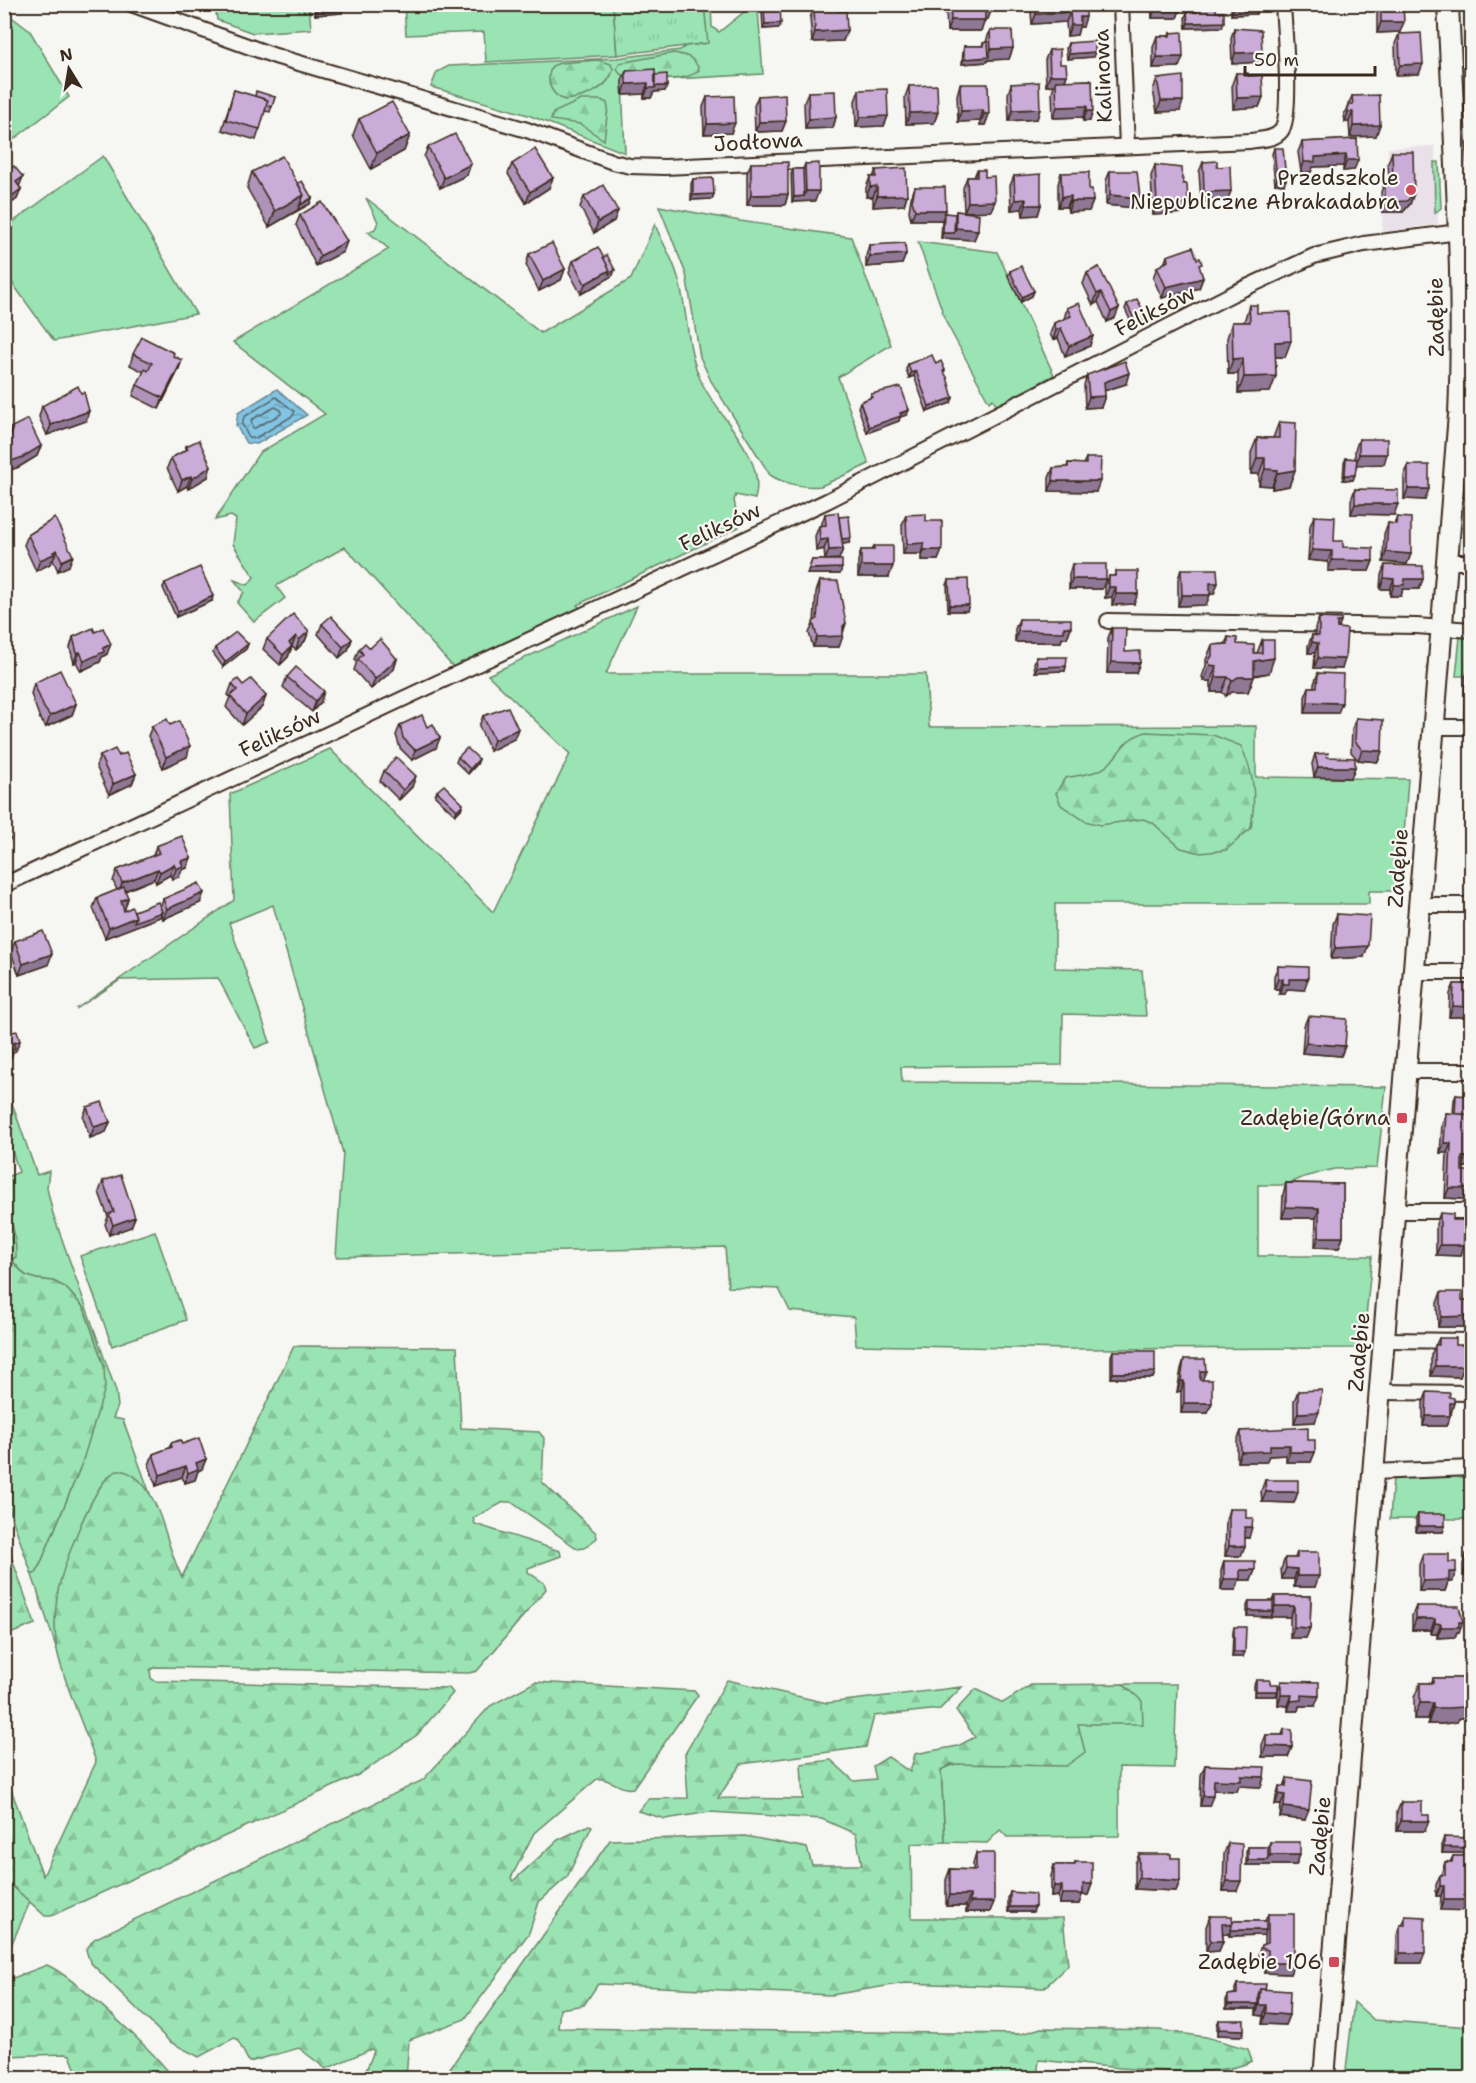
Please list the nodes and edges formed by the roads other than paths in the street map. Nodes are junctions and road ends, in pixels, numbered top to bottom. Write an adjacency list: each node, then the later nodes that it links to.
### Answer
1 (131, 4): 5 (street, Jodłowa)
2 (1121, 4): 5 (street, Kalinowa)
3 (1284, 4): 5 (street, Jodłowa)
4 (1448, 4): 6 (street, Zadębie)
5 (1126, 146)
6 (1464, 201): 7 (street, Zadębie)
7 (1459, 232): 8 (street, Zadębie); 15 (street, Feliksów)
8 (1448, 562): 9 (street); 11 (street, Zadębie)
9 (1472, 562)
10 (1108, 621): 11 (street)
11 (1442, 629): 12 (street); 13 (street, Zadębie)
12 (1472, 630)
13 (1434, 727): 14 (street); 16 (street, Zadębie)
14 (1472, 727)
15 (4, 885)
16 (1420, 905): 17 (street); 18 (street, Zadębie)
17 (1472, 905)
18 (1415, 972): 19 (street); 20 (street, Zadębie)
19 (1472, 972)
20 (1406, 1071): 21 (street); 22 (street, Zadębie)
21 (1472, 1071)
22 (1395, 1210): 23 (street); 24 (street, Zadębie)
23 (1472, 1211)
24 (1384, 1340): 25 (street); 26 (street, Zadębie)
25 (1472, 1341)
26 (1380, 1392): 27 (street); 29 (street, Zadębie)
27 (1472, 1393)
28 (1472, 1468): 29 (street)
29 (1373, 1472): 30 (street, Zadębie)
30 (1324, 2079)

